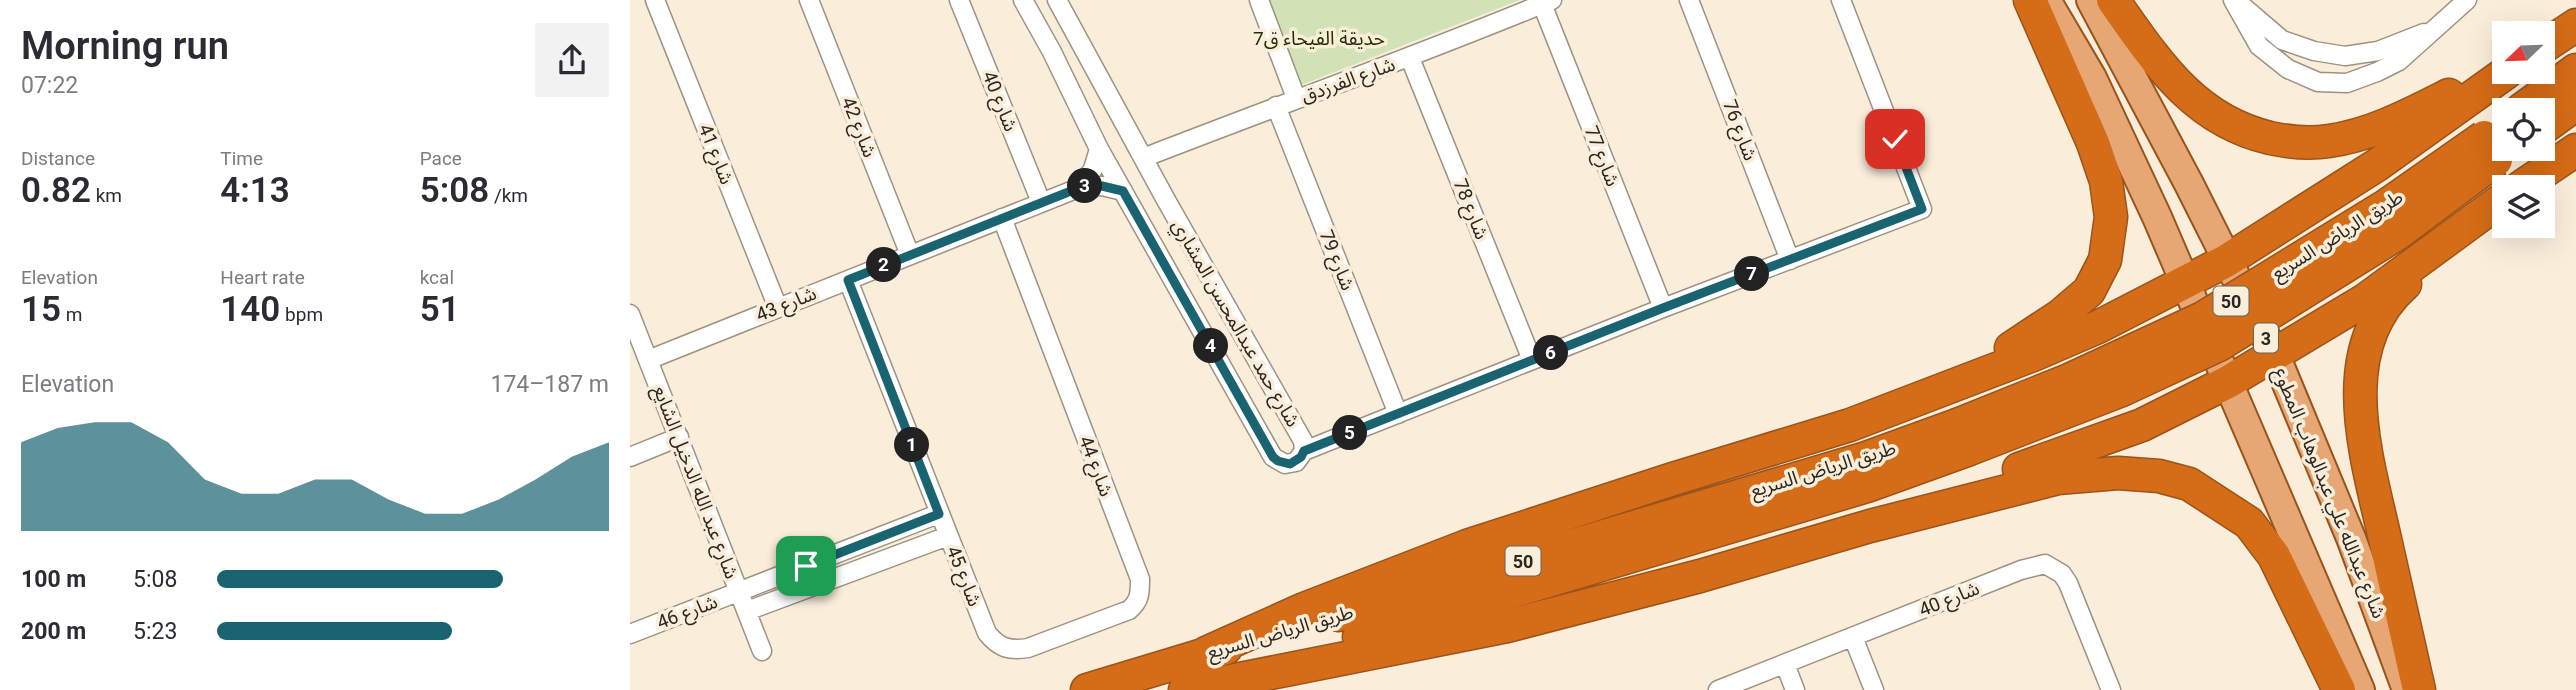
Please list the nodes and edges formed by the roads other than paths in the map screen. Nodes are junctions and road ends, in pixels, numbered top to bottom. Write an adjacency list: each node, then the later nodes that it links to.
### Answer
1 (655, 0): 48 (street, شارع 41)
2 (809, 0): 42 (street, شارع 42)
3 (959, 0): 37 (street, شارع 40)
4 (1056, 0): 15 (street); 18 (street, شارع حمد عبدالمحسن المشاري)
5 (1259, 0): 25 (street)
6 (1689, 0): 43 (street, شارع 76)
7 (1841, 0): 43 (street)
8 (2030, 0): 56 (highway)
9 (2046, 0): 46 (main road)
10 (2091, 0): 44 (main road, شارع عبدالله علي عبدالوهاب المطوع / 3)
11 (2113, 0): 23 (highway)
12 (2234, 0): 17 (street); 17 (street)
13 (2467, 0): 17 (street)
14 (1547, 2): 21 (street, شارع الفرزدق); 49 (street, شارع 77)
15 (1026, 5): 20 (street, شارع حمد عبدالمحسن المشاري)
16 (2576, 25): 19 (highway)
17 (2430, 31)
18 (1076, 36): 20 (street); 33 (street, شارع حمد عبدالمحسن المشاري)
19 (2555, 39)
20 (1052, 52): 31 (street, شارع حمد عبدالمحسن المشاري)
21 (1410, 58): 25 (street, شارع الفرزدق); 54 (street, شارع 78)
22 (2576, 71): 26 (highway)
23 (2492, 76)
24 (2492, 80): 39 (highway)
25 (1296, 98): 28 (street, شارع الفرزدق)
26 (2538, 98)
27 (2576, 104): 29 (highway)
28 (1276, 106): 33 (street, شارع الفرزدق); 57 (street, شارع 79)
29 (2555, 119)
30 (2492, 146): 60 (highway, طريق الرياض السريع / 50, bridge)
31 (1099, 149): 35 (street); 36 (street, شارع حمد عبدالمحسن المشاري)
32 (2576, 150): 34 (highway)
33 (1143, 158): 61 (street, شارع حمد عبدالمحسن المشاري)
34 (2539, 175)
35 (1081, 187): 36 (street, شارع 43); 37 (street, شارع 43)
36 (1123, 191): 61 (street, شارع حمد عبدالمحسن المشاري)
37 (1041, 202): 41 (street, شارع 43)
38 (2492, 208): 47 (highway)
39 (2307, 210): 44 (highway); 47 (highway)
40 (2492, 210): 83 (highway)
41 (1002, 218): 42 (street, شارع 43); 70 (street, شارع 44)
42 (910, 255): 45 (street, شارع 43)
43 (1790, 260): 49 (street)
44 (2226, 261): 46 (highway); 52 (main road, شارع عبدالله علي عبدالوهاب المطوع / 3)
45 (848, 280): 48 (street, شارع 43); 63 (street, شارع 45)
46 (2186, 283): 51 (highway); 55 (main road)
47 (2365, 300): 52 (highway)
48 (778, 308): 53 (street, شارع 43)
49 (1663, 308): 54 (street)
50 (630, 314): 53 (street, شارع عبد الله الدخيل الشايع)
51 (2098, 327): 56 (highway); 58 (highway)
52 (2275, 355): 55 (highway); 82 (main road, شارع عبدالله علي عبدالوهاب المطوع / 3)
53 (648, 360): 59 (street, شارع عبد الله الدخيل الشايع)
54 (1532, 360): 57 (street)
55 (2228, 382): 58 (highway); 81 (main road)
56 (1956, 384): 72 (highway)
57 (1398, 414): 61 (street)
58 (2142, 425): 64 (highway)
59 (678, 437): 62 (street); 66 (street, شارع عبد الله الدخيل الشايع)
60 (1962, 438): 72 (highway, طريق الرياض السريع / 50); 75 (highway, طريق الرياض السريع / 50)
61 (1304, 451)
62 (630, 457)
63 (939, 514): 65 (street, شارع 45); 66 (street, شارع 46)
64 (1870, 526): 75 (highway); 80 (highway)
65 (948, 536): 67 (street, شارع 46); 70 (street, شارع 45)
66 (739, 592): 67 (street, شارع عبد الله الدخيل الشايع); 68 (street, شارع 46)
67 (747, 611): 71 (street, شارع عبد الله الدخيل الشايع)
68 (630, 634)
69 (1853, 637): 73 (street, شارع 40); 78 (street); 79 (street, شارع 40)
70 (1028, 648)
71 (762, 651)
72 (1206, 653): 74 (highway, طريق الرياض السريع / 50)
73 (1785, 664): 76 (street, شارع 40); 77 (street)
74 (1087, 690)
75 (1184, 690)
76 (1718, 690)
77 (1795, 690)
78 (1874, 690)
79 (2111, 690)
80 (2339, 690)
81 (2360, 690)
82 (2407, 690)
83 (2419, 690)

